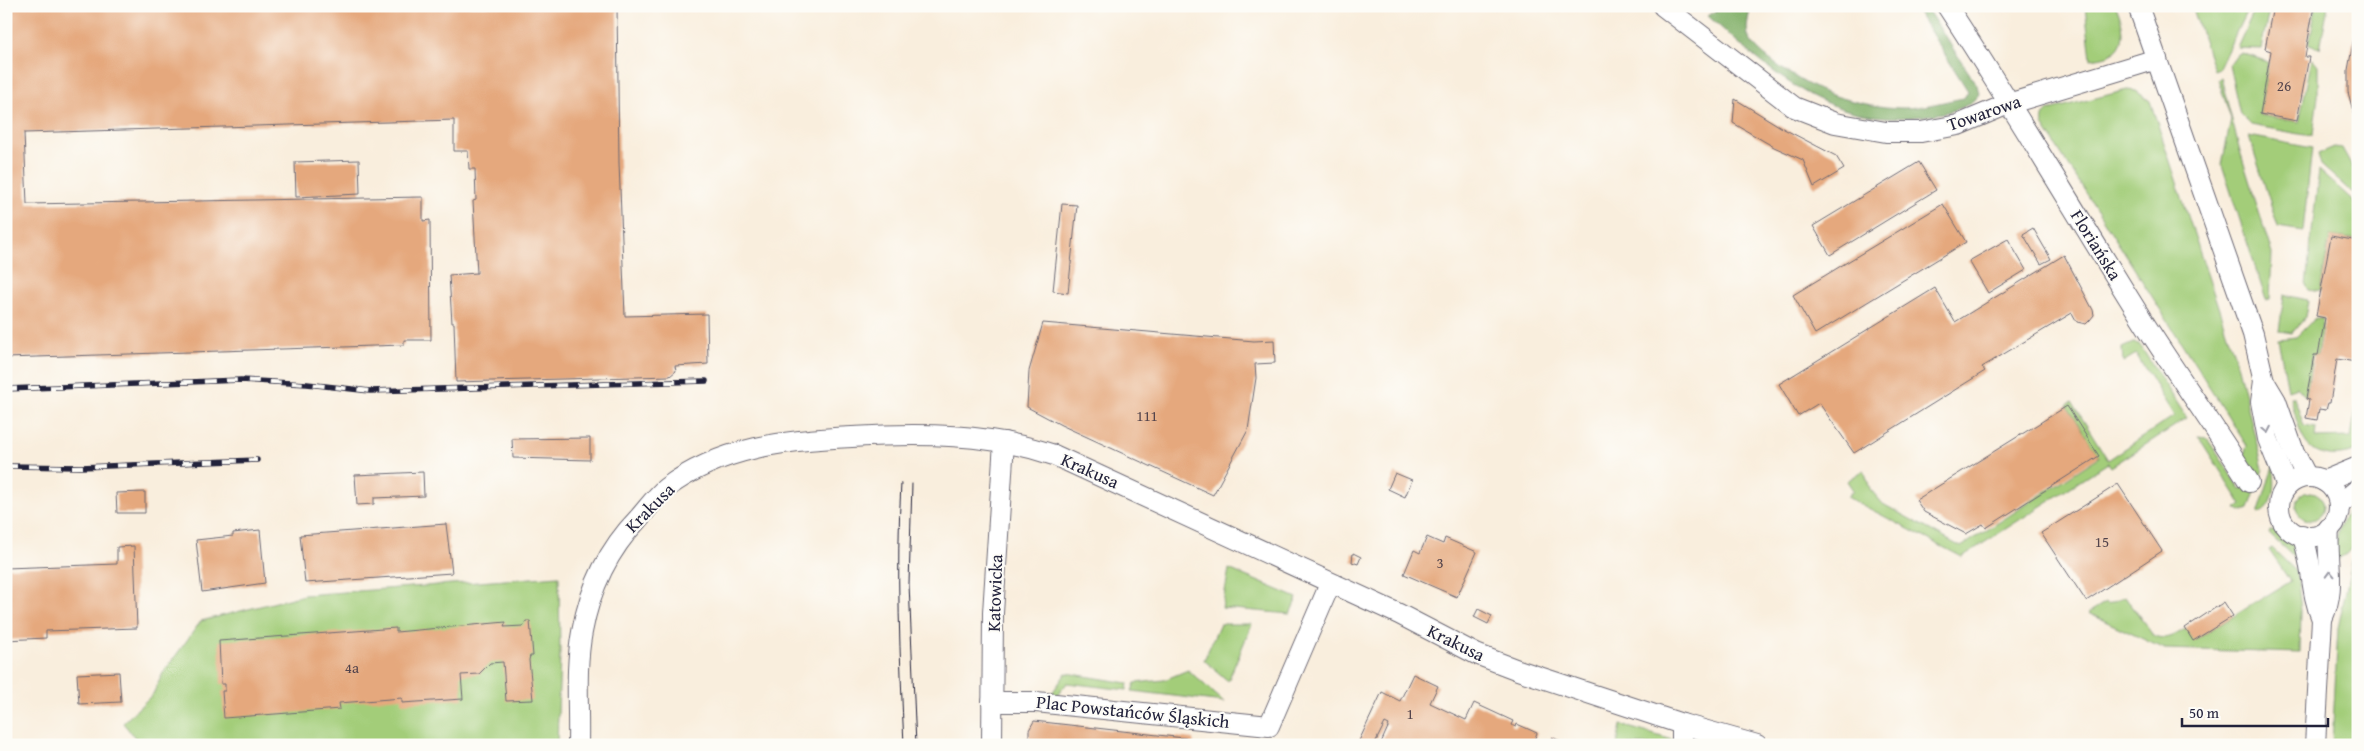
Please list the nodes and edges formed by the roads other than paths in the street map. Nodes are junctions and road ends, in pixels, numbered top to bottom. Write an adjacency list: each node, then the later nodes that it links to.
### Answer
1 (1663, 6): 5 (street, Towarowa)
2 (1947, 6): 5 (street, Floriańska)
3 (2138, 6): 4 (street)
4 (2157, 59): 5 (street, Towarowa); 6 (street)
5 (2008, 104): 10 (street, Floriańska)
6 (2264, 382): 9 (street); 11 (street, one-way to 11)
7 (1004, 442): 16 (street, Krakusa); 18 (street, Katowicka); 20 (street, Krakusa)
8 (2358, 467): 9 (street)
9 (2316, 479): 11 (street); 13 (street)
10 (2249, 482)
11 (2287, 486): 15 (street)
12 (2358, 489): 13 (street)
13 (2339, 505): 14 (street)
14 (2329, 528): 15 (street); 17 (street, one-way to 14)
15 (2302, 535): 17 (street)
16 (1330, 584): 18 (street, Plac Powstańców Śląskich); 19 (street, Krakusa)
17 (2322, 619): 24 (street)
18 (992, 702): 21 (street, Katowicka)
19 (1682, 724): 22 (street); 23 (street, Krakusa)
20 (578, 745)
21 (992, 745)
22 (1682, 745)
23 (1758, 745)
24 (2315, 745)

